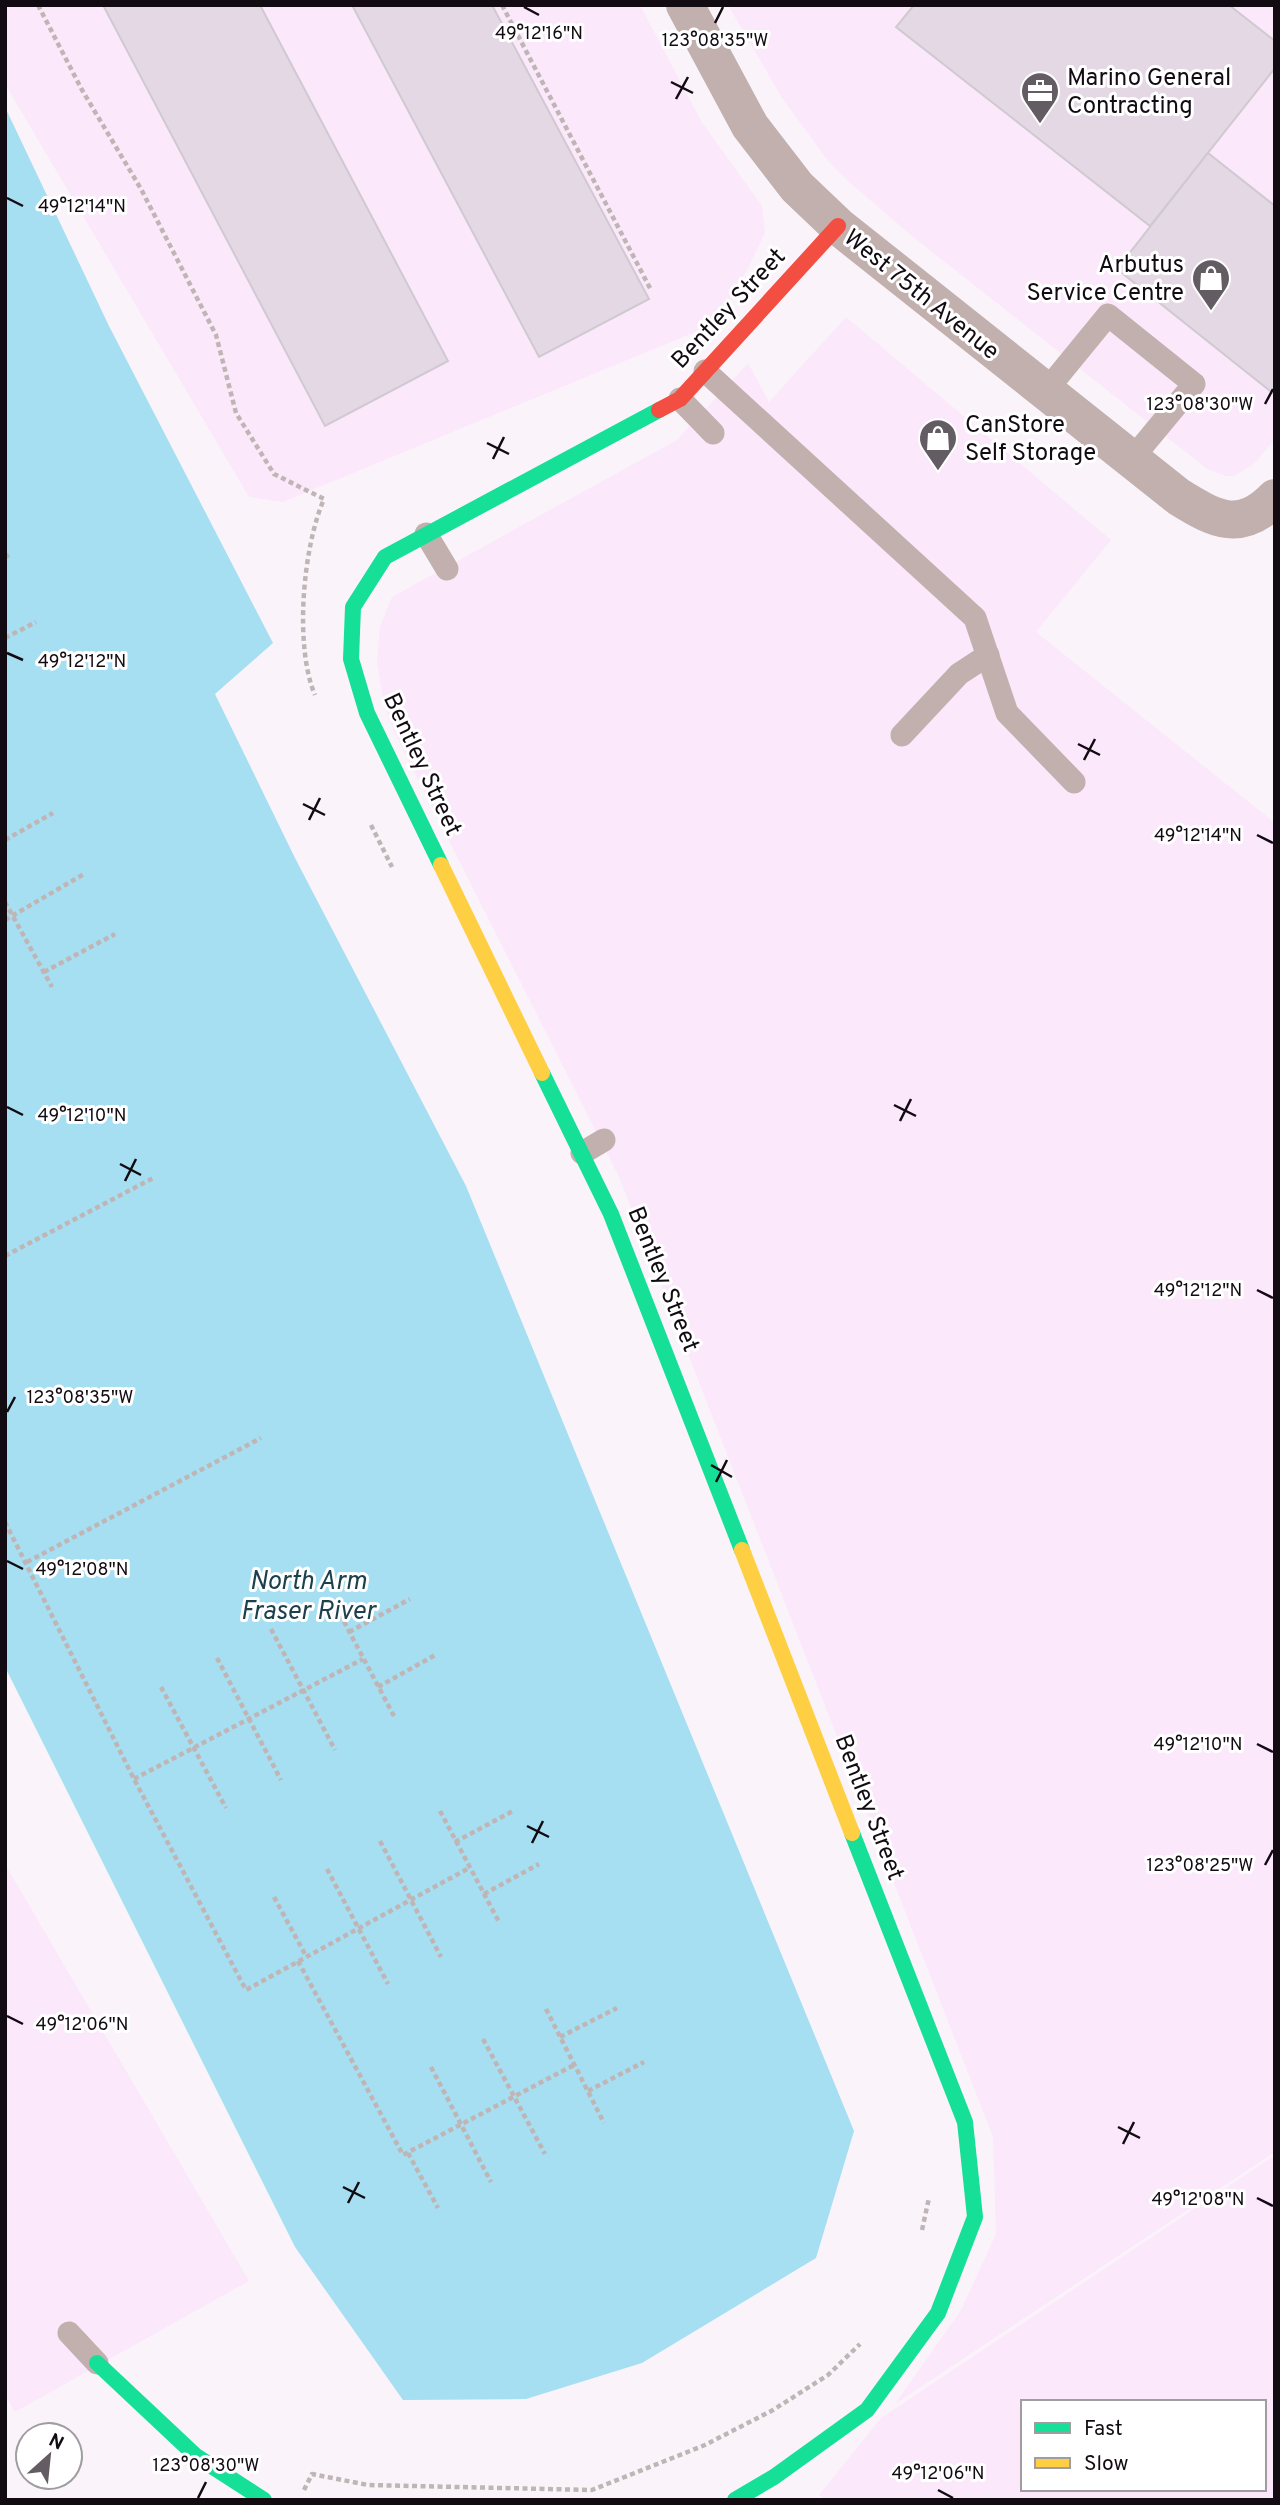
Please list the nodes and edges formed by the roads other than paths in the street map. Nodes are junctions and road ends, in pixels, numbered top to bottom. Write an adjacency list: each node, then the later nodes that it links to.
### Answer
1 (685, 5): 2 (street, West 75th Avenue)
2 (838, 226): 3 (street, Bentley Street); 4 (street, West 75th Avenue)
3 (705, 371): 5 (street, Bentley Street); 11 (lane)
4 (1045, 392): 7 (street, West 75th Avenue); 7 (lane)
5 (680, 398): 6 (lane); 9 (street, Bentley Street)
6 (713, 433)
7 (1131, 460): 8 (street, West 75th Avenue)
8 (1275, 498)
9 (426, 534): 10 (lane); 15 (street, Bentley Street)
10 (447, 569)
11 (988, 655): 12 (lane); 13 (lane)
12 (902, 735)
13 (1074, 782)
14 (604, 1140): 15 (lane)
15 (582, 1153): 19 (street, Bentley Street)
16 (69, 2333): 17 (lane)
17 (97, 2363): 18 (street)
18 (264, 2500)
19 (735, 2500)

